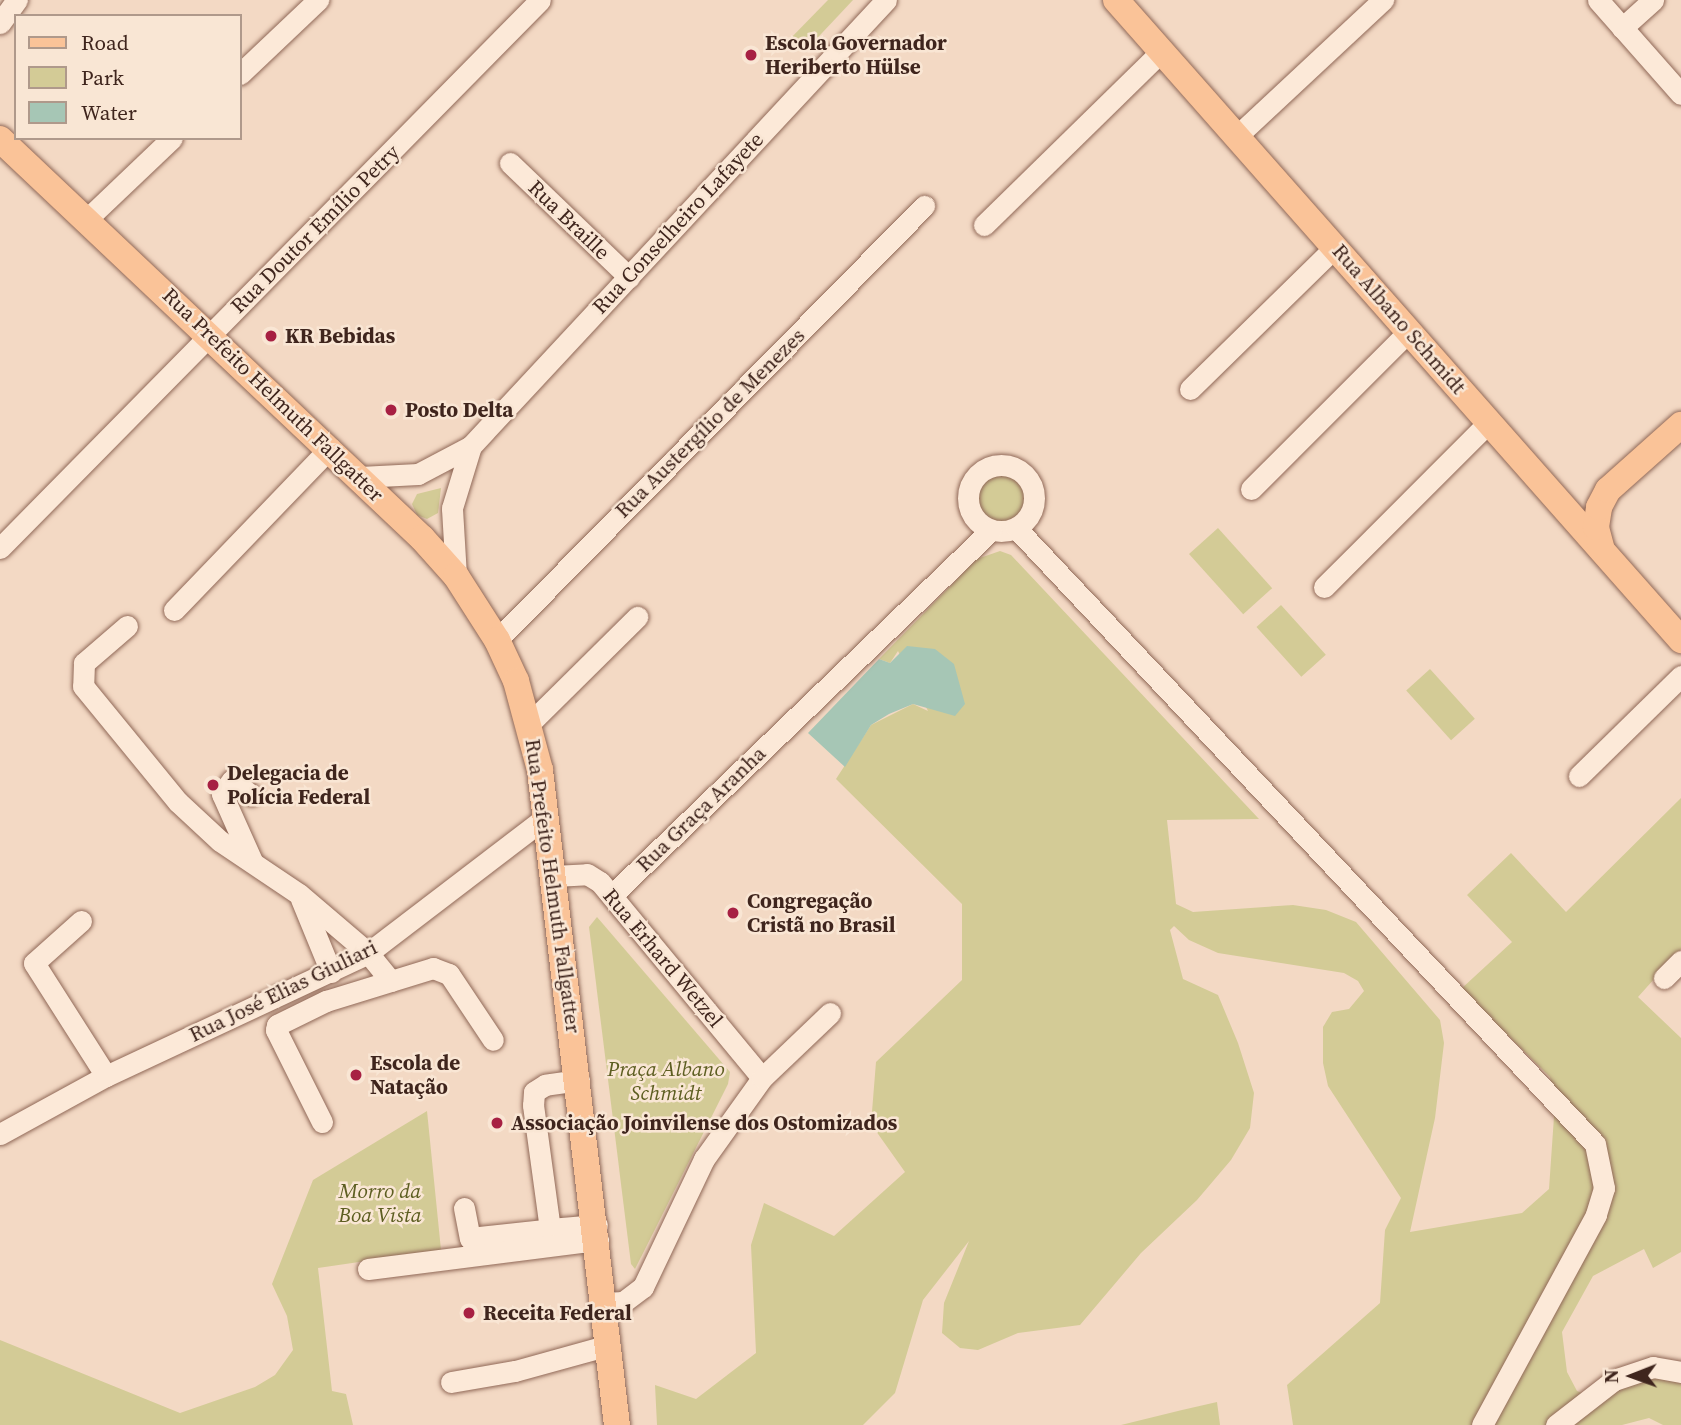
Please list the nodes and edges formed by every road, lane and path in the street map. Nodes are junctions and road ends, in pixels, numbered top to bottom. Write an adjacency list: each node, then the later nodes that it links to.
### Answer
1 (17, 0): 9 (street)
2 (318, 0): 12 (street)
3 (540, 0): 24 (street, Rua Doutor Emílio Petry)
4 (886, 0): 22 (street, Rua Conselheiro Lafayete)
5 (1383, 0): 14 (street)
6 (1598, 0): 10 (street)
7 (1653, 0): 10 (street)
8 (1122, 2): 11 (main road, Rua Albano Schmidt)
9 (0, 23)
10 (1622, 28): 13 (street)
11 (1163, 50): 14 (main road, Rua Albano Schmidt); 20 (street)
12 (242, 72)
13 (1681, 94)
14 (1237, 136): 21 (main road, Rua Albano Schmidt)
15 (0, 139): 19 (main road, Rua Prefeito Helmuth Fallgatter)
16 (170, 140): 19 (street)
17 (510, 163): 22 (street, Rua Braille)
18 (924, 206): 43 (street, Rua Austergílio de Menezes)
19 (87, 219): 24 (main road, Rua Prefeito Helmuth Fallgatter)
20 (985, 225)
21 (1335, 247): 23 (main road, Rua Albano Schmidt); 25 (street)
22 (629, 277): 28 (street, Rua Conselheiro Lafayete)
23 (1409, 331): 26 (main road, Rua Albano Schmidt); 31 (street)
24 (211, 335): 29 (main road, Rua Prefeito Helmuth Fallgatter); 36 (street, Rua Doutor Emílio Petry)
25 (1190, 389)
26 (1489, 422): 32 (main road, Rua Albano Schmidt); 39 (street)
27 (1681, 425): 33 (main road)
28 (471, 446): 30 (street, Rua Conselheiro Lafayete); 38 (street, Rua Conselheiro Lafayete)
29 (330, 448): 30 (main road, Rua Prefeito Helmuth Fallgatter); 40 (street)
30 (360, 477): 38 (main road, Rua Prefeito Helmuth Fallgatter)
31 (1251, 489)
32 (1548, 489): 33 (main road); 37 (main road, Rua Albano Schmidt)
33 (1608, 490): 37 (main road)
34 (1016, 528): 35 (street); 35 (street); 76 (street)
35 (991, 530): 53 (street, Rua Graça Aranha)
36 (0, 548)
37 (1602, 550): 44 (main road, Rua Albano Schmidt)
38 (456, 576): 43 (main road, Rua Prefeito Helmuth Fallgatter)
39 (1324, 587)
40 (174, 610)
41 (637, 617): 46 (street)
42 (127, 626): 50 (street)
43 (497, 639): 46 (main road, Rua Prefeito Helmuth Fallgatter)
44 (1681, 640)
45 (1681, 676): 47 (street)
46 (530, 723): 49 (main road, Rua Prefeito Helmuth Fallgatter)
47 (1579, 776)
48 (251, 795): 50 (street)
49 (547, 817): 51 (main road, Rua Prefeito Helmuth Fallgatter); 55 (street, Rua José Elias Giuliari)
50 (253, 863): 52 (street)
51 (554, 876): 53 (street, Rua Erhard Wetzel); 64 (main road, Rua Prefeito Helmuth Fallgatter)
52 (299, 894): 55 (street); 57 (street)
53 (612, 895): 63 (street, Rua Erhard Wetzel)
54 (81, 920): 62 (street)
55 (368, 953): 57 (street, Rua José Elias Giuliari); 59 (street)
56 (1681, 961): 58 (street)
57 (331, 972): 62 (street, Rua José Elias Giuliari)
58 (1664, 978)
59 (391, 981): 61 (street); 65 (street)
60 (830, 1013): 63 (street)
61 (493, 1040)
62 (106, 1076): 66 (street, Rua José Elias Giuliari)
63 (762, 1078): 71 (street)
64 (579, 1080): 68 (street); 69 (main road, Rua Prefeito Helmuth Fallgatter)
65 (322, 1122)
66 (0, 1134)
67 (464, 1208): 68 (street)
68 (550, 1229): 69 (street)
69 (598, 1232): 70 (street); 71 (main road, Rua Prefeito Helmuth Fallgatter)
70 (368, 1269)
71 (605, 1303): 72 (main road, Rua Prefeito Helmuth Fallgatter)
72 (609, 1345): 74 (street); 75 (main road, Rua Prefeito Helmuth Fallgatter)
73 (1681, 1372): 77 (street)
74 (451, 1382)
75 (617, 1425)
76 (1482, 1425)
77 (1556, 1425)

